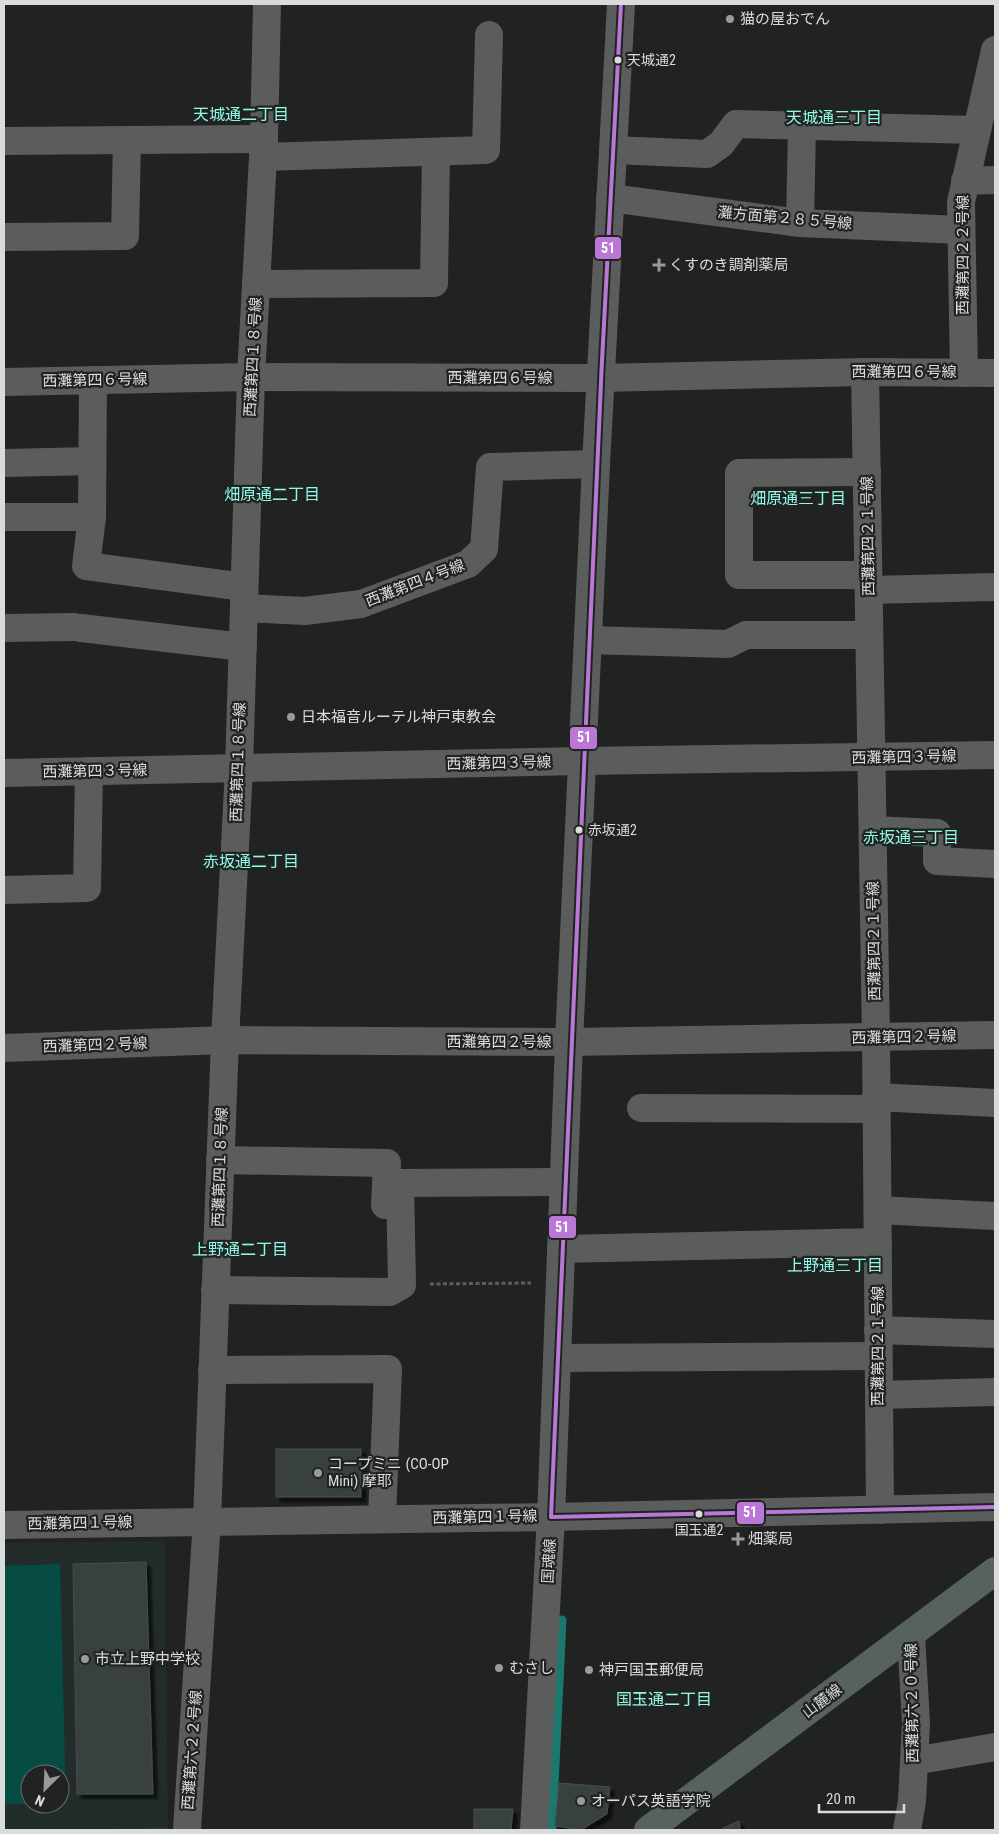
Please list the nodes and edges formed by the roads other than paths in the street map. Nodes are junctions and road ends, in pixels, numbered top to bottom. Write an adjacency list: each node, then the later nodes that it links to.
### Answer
1 (267, 4): 9 (street, 西灘第四１８号線)
2 (621, 4): 10 (street, 国魂線)
3 (490, 35): 11 (street)
4 (995, 51): 6 (street, 西灘第四２２号線)
5 (802, 126): 6 (street); 10 (street); 15 (street)
6 (977, 130): 13 (street, 西灘第四２２号線)
7 (127, 140): 8 (street); 9 (street); 17 (street)
8 (4, 142)
9 (264, 148): 11 (street); 18 (street, 西灘第四１８号線)
10 (613, 150): 14 (street, 国魂線)
11 (436, 152): 18 (street)
12 (995, 180): 13 (street)
13 (965, 181): 16 (street, 西灘第四２２号線)
14 (610, 198): 15 (street, 灘方面第２８５号線); 23 (street, 国魂線)
15 (800, 223): 16 (street, 灘方面第２８５号線)
16 (961, 230): 20 (street, 西灘第四２２号線)
17 (4, 237)
18 (256, 284): 22 (street, 西灘第四１８号線)
19 (865, 372): 20 (street, 西灘第四６号線); 23 (street, 西灘第四６号線); 29 (street, 西灘第四２１号線)
20 (964, 373): 21 (street, 西灘第四６号線)
21 (995, 373)
22 (251, 377): 23 (street, 西灘第四６号線); 24 (street, 西灘第四６号線); 34 (street, 西灘第四１８号線)
23 (600, 378): 28 (street, 国魂線)
24 (93, 380): 25 (street, 西灘第四６号線); 26 (street)
25 (4, 382)
26 (92, 461): 27 (street); 31 (street)
27 (4, 463)
28 (596, 464): 34 (street, 西灘第四４号線); 37 (street, 国魂線)
29 (867, 472): 32 (street, 西灘第四２１号線); 32 (street)
30 (4, 517): 31 (street)
31 (92, 517): 34 (street)
32 (868, 582): 33 (street); 36 (street, 西灘第四２１号線)
33 (995, 587)
34 (244, 597): 38 (street, 西灘第四１８号線)
35 (4, 628): 38 (street)
36 (869, 635): 37 (street); 40 (street, 西灘第四２１号線)
37 (588, 640): 41 (street, 国魂線)
38 (243, 647): 42 (street, 西灘第四１８号線)
39 (995, 755): 40 (street, 西灘第四３号線)
40 (871, 757): 41 (street, 西灘第四３号線); 45 (street, 西灘第四２１号線)
41 (582, 761): 42 (street, 西灘第四３号線); 51 (street, 国魂線)
42 (238, 768): 43 (street, 西灘第四３号線); 50 (street, 西灘第四１８号線)
43 (89, 771): 44 (street, 西灘第四３号線); 47 (street)
44 (4, 773)
45 (873, 830): 46 (street); 49 (street, 西灘第四２１号線)
46 (995, 864)
47 (4, 890)
48 (995, 1035): 49 (street, 西灘第四２号線)
49 (876, 1038): 51 (street, 西灘第四２号線); 53 (street, 西灘第四２１号線)
50 (225, 1040): 51 (street, 西灘第四２号線); 52 (street, 西灘第四２号線); 56 (street, 西灘第四１８号線)
51 (569, 1042): 57 (street, 国魂線)
52 (4, 1048)
53 (876, 1103): 54 (street); 55 (street); 58 (street, 西灘第四２１号線)
54 (995, 1103)
55 (641, 1108)
56 (220, 1160): 59 (street); 63 (street, 西灘第四１８号線)
57 (564, 1182): 62 (street, 国魂線); 63 (street)
58 (878, 1210): 60 (street); 61 (street, 西灘第四２１号線)
59 (385, 1216)
60 (995, 1216)
61 (878, 1242): 62 (street); 65 (street, 西灘第四２１号線)
62 (561, 1249): 66 (street, 国魂線)
63 (215, 1290): 67 (street, 西灘第四１８号線)
64 (995, 1334): 65 (street)
65 (878, 1343): 66 (street); 69 (street, 西灘第四２１号線)
66 (557, 1358): 72 (street, 国魂線)
67 (212, 1370): 73 (street); 74 (street, 西灘第四１８号線)
68 (995, 1392): 69 (street)
69 (879, 1395): 71 (street, 西灘第四２１号線)
70 (995, 1507): 71 (street, 西灘第四１号線)
71 (880, 1510): 72 (street, 西灘第四１号線)
72 (552, 1517): 73 (street, 西灘第四１号線); 81 (street, 国魂線)
73 (382, 1518): 74 (street, 西灘第四１号線)
74 (207, 1520): 75 (street, 西灘第四１号線); 80 (street, 西灘第六２２号線)
75 (4, 1525)
76 (995, 1571): 77 (main road, 山麓線)
77 (910, 1635): 79 (street, 西灘第六２０号線); 82 (main road, 山麓線)
78 (995, 1747): 79 (street)
79 (914, 1761): 83 (street, 西灘第六２０号線)
80 (187, 1830)
81 (534, 1830)
82 (648, 1830)
83 (907, 1830)

